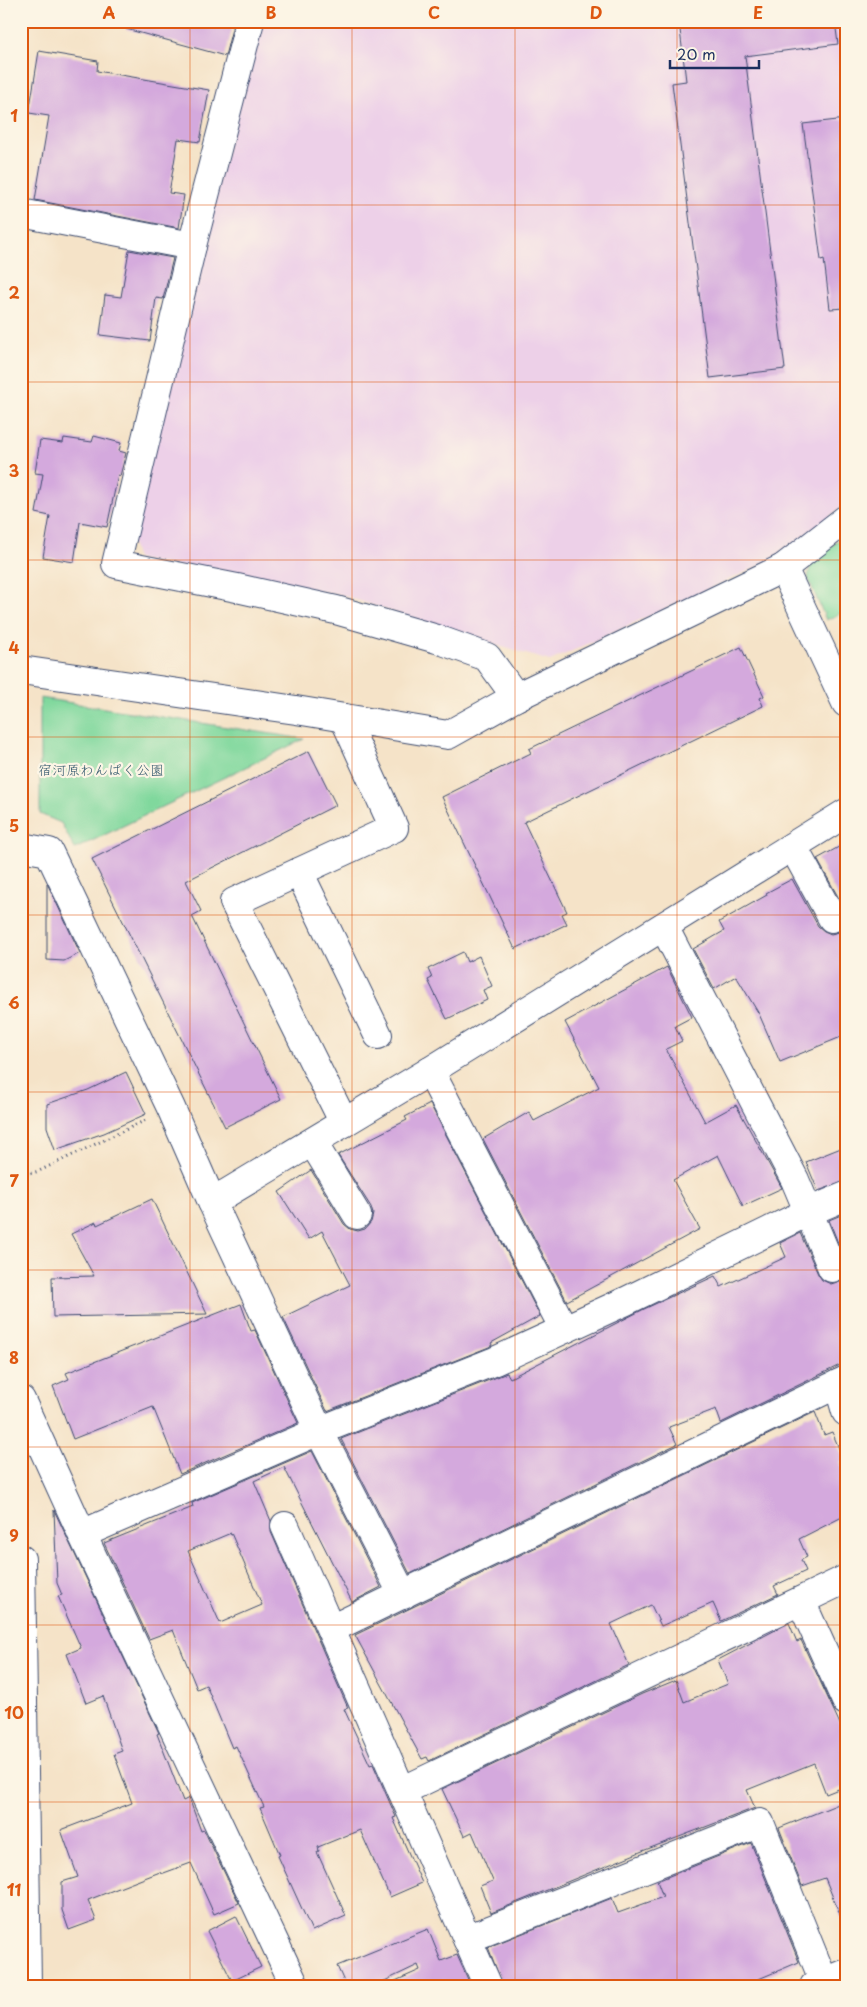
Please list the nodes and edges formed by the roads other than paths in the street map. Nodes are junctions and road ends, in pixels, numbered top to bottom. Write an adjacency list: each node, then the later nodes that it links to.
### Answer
1 (250, 21): 3 (street)
2 (21, 213): 3 (street)
3 (192, 246): 7 (street)
4 (846, 519): 5 (street)
5 (783, 568): 7 (street); 8 (street)
6 (21, 670): 9 (street)
7 (516, 697): 9 (street)
8 (846, 703)
9 (344, 718): 13 (street)
10 (846, 813): 12 (street)
11 (21, 847): 21 (street)
12 (792, 847): 14 (street); 15 (street)
13 (299, 872): 16 (street); 18 (street)
14 (832, 918)
15 (664, 927): 17 (street); 22 (street)
16 (378, 1035)
17 (430, 1071): 18 (street); 25 (street)
18 (344, 1123): 19 (street)
19 (313, 1143): 21 (street); 23 (street)
20 (846, 1196): 22 (street)
21 (212, 1202): 29 (street)
22 (808, 1212): 24 (street); 25 (street)
23 (356, 1215)
24 (846, 1262)
25 (564, 1329): 29 (street)
26 (842, 1382): 28 (street); 34 (street)
27 (21, 1400): 31 (street)
28 (846, 1412)
29 (319, 1431): 31 (street); 34 (street)
30 (285, 1526): 36 (street)
31 (82, 1534): 43 (street)
32 (21, 1559): 38 (street)
33 (846, 1578): 35 (street)
34 (403, 1595): 36 (street)
35 (801, 1601): 37 (street); 39 (street)
36 (331, 1629): 39 (street)
37 (846, 1701)
38 (23, 1732): 42 (street)
39 (402, 1791): 40 (street)
40 (467, 1939): 41 (street); 44 (street)
41 (828, 1980)
42 (27, 1986)
43 (295, 1986)
44 (488, 1986)

